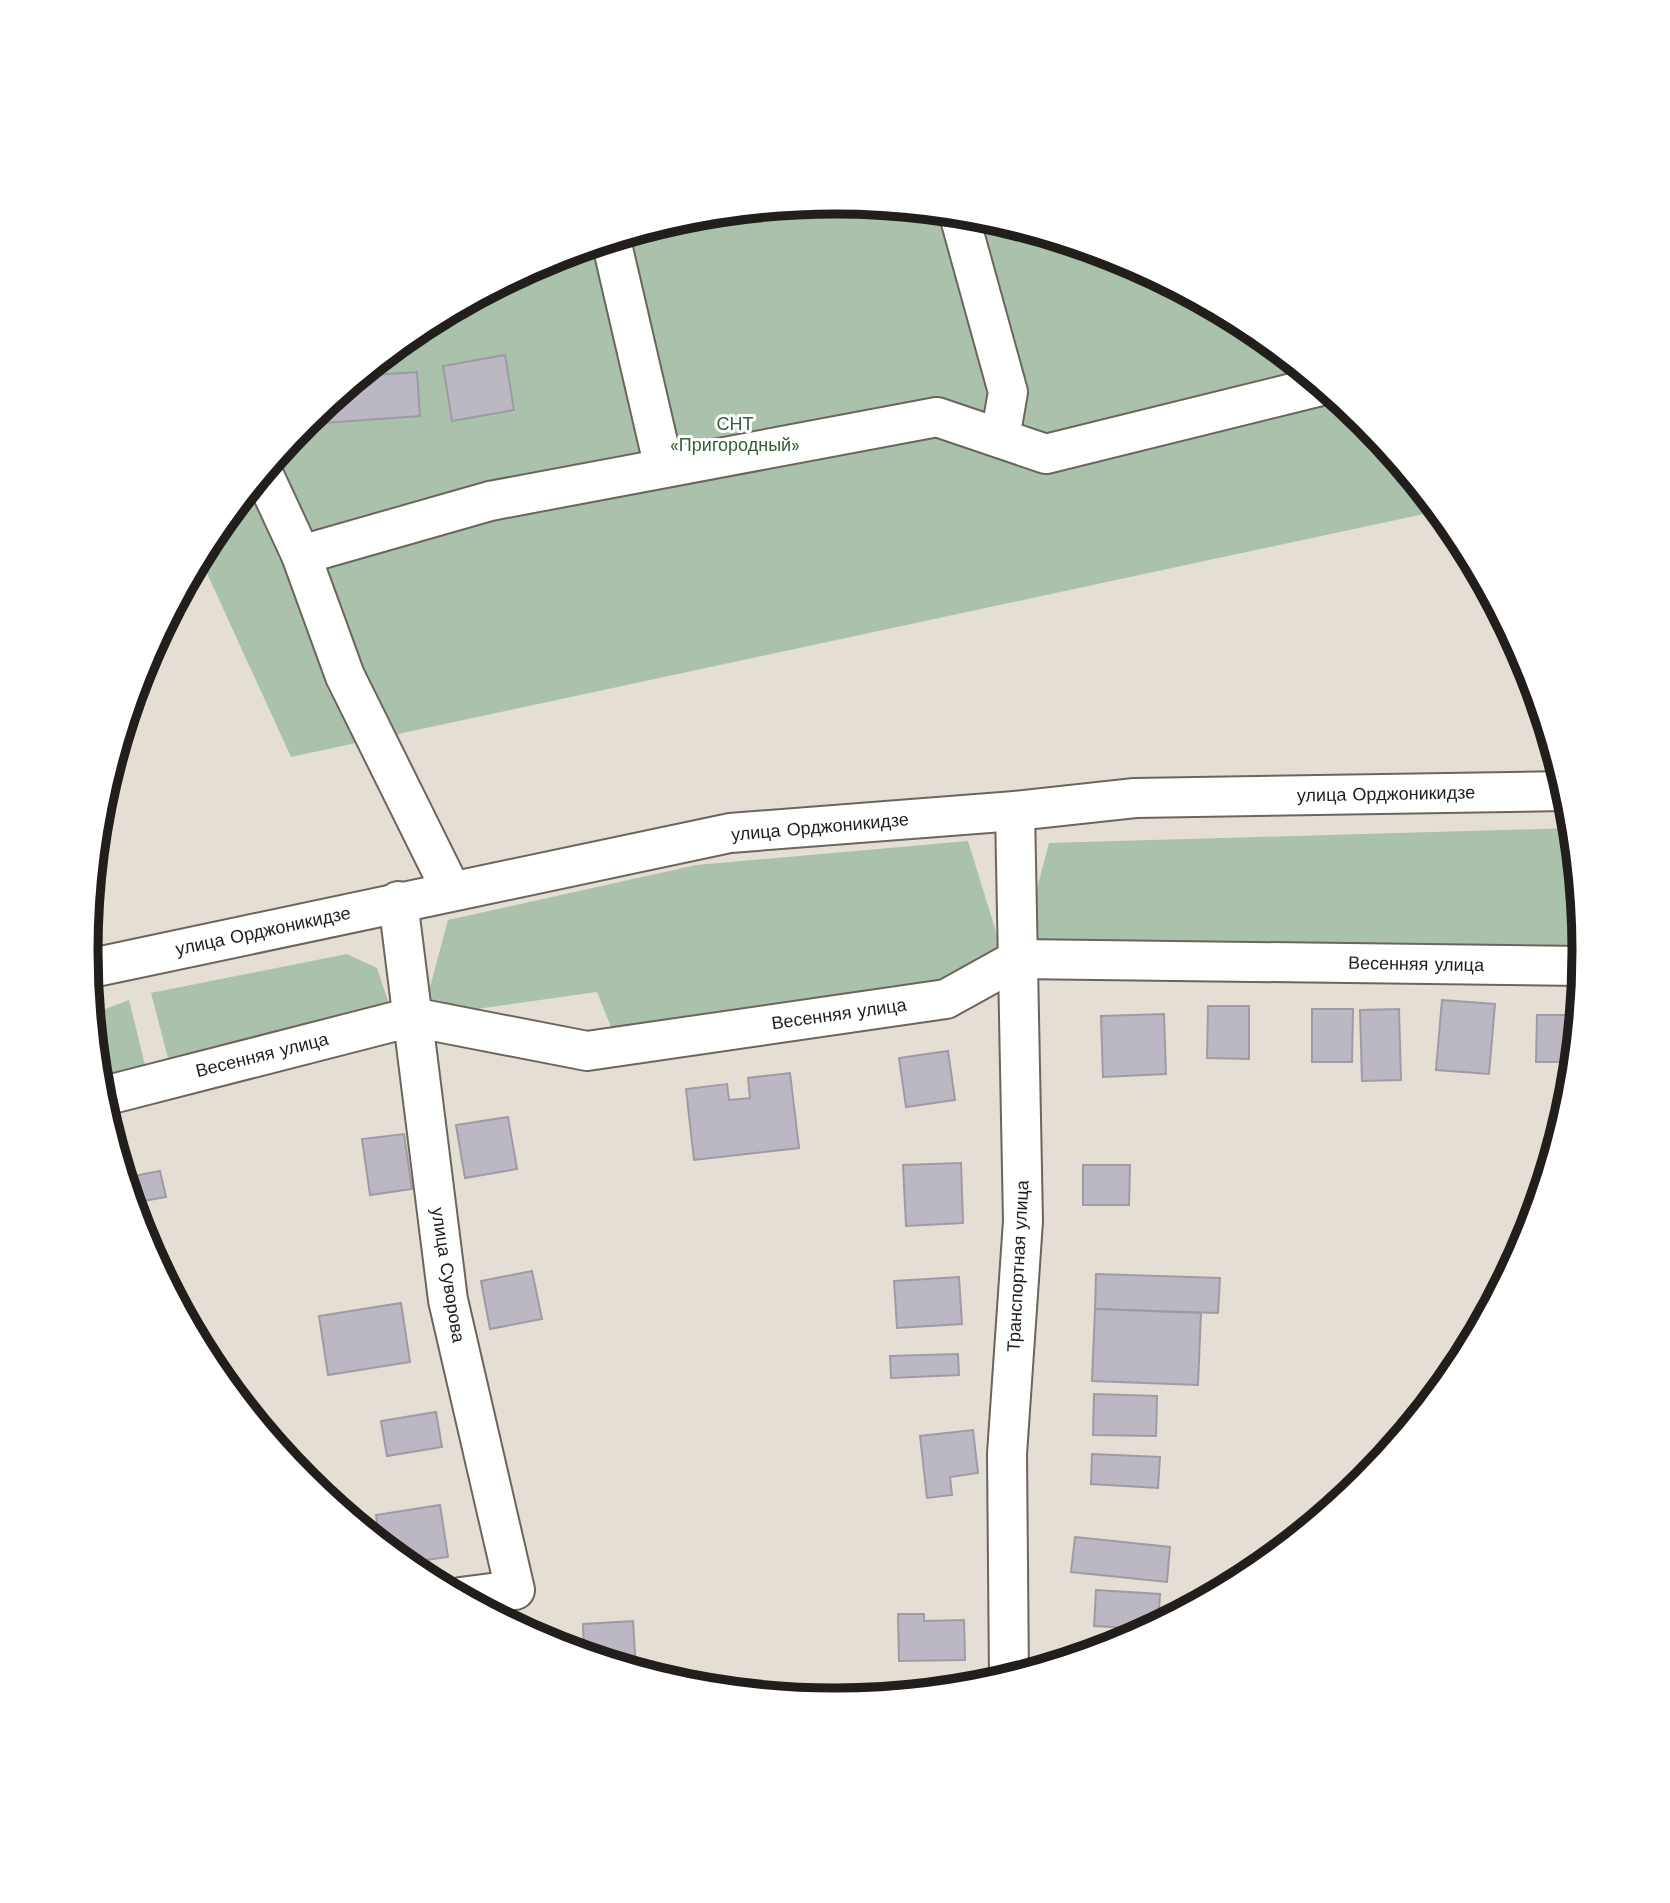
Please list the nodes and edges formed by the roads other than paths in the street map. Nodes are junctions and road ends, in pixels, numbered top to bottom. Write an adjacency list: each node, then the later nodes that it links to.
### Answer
1 (962, 226): 4 (street)
2 (613, 249): 5 (street)
3 (1311, 389): 4 (street)
4 (1000, 438): 5 (street)
5 (664, 468): 7 (street)
6 (267, 482): 7 (street)
7 (300, 555): 10 (street)
8 (1554, 791): 9 (street, улица Орджоникидзе)
9 (1015, 811): 10 (street, улица Орджоникидзе); 12 (street, Транспортная улица)
10 (451, 890): 11 (street, улица Орджоникидзе)
11 (398, 901): 14 (street, улица Орджоникидзе); 15 (street, улица Суворова)
12 (1018, 959): 13 (street, Весенняя улица); 15 (street, Весенняя улица); 18 (street, Транспортная улица)
13 (1571, 966)
14 (99, 967)
15 (412, 1017): 16 (street, Весенняя улица); 17 (street, улица Суворова)
16 (112, 1094)
17 (476, 1595)
18 (1009, 1667)

